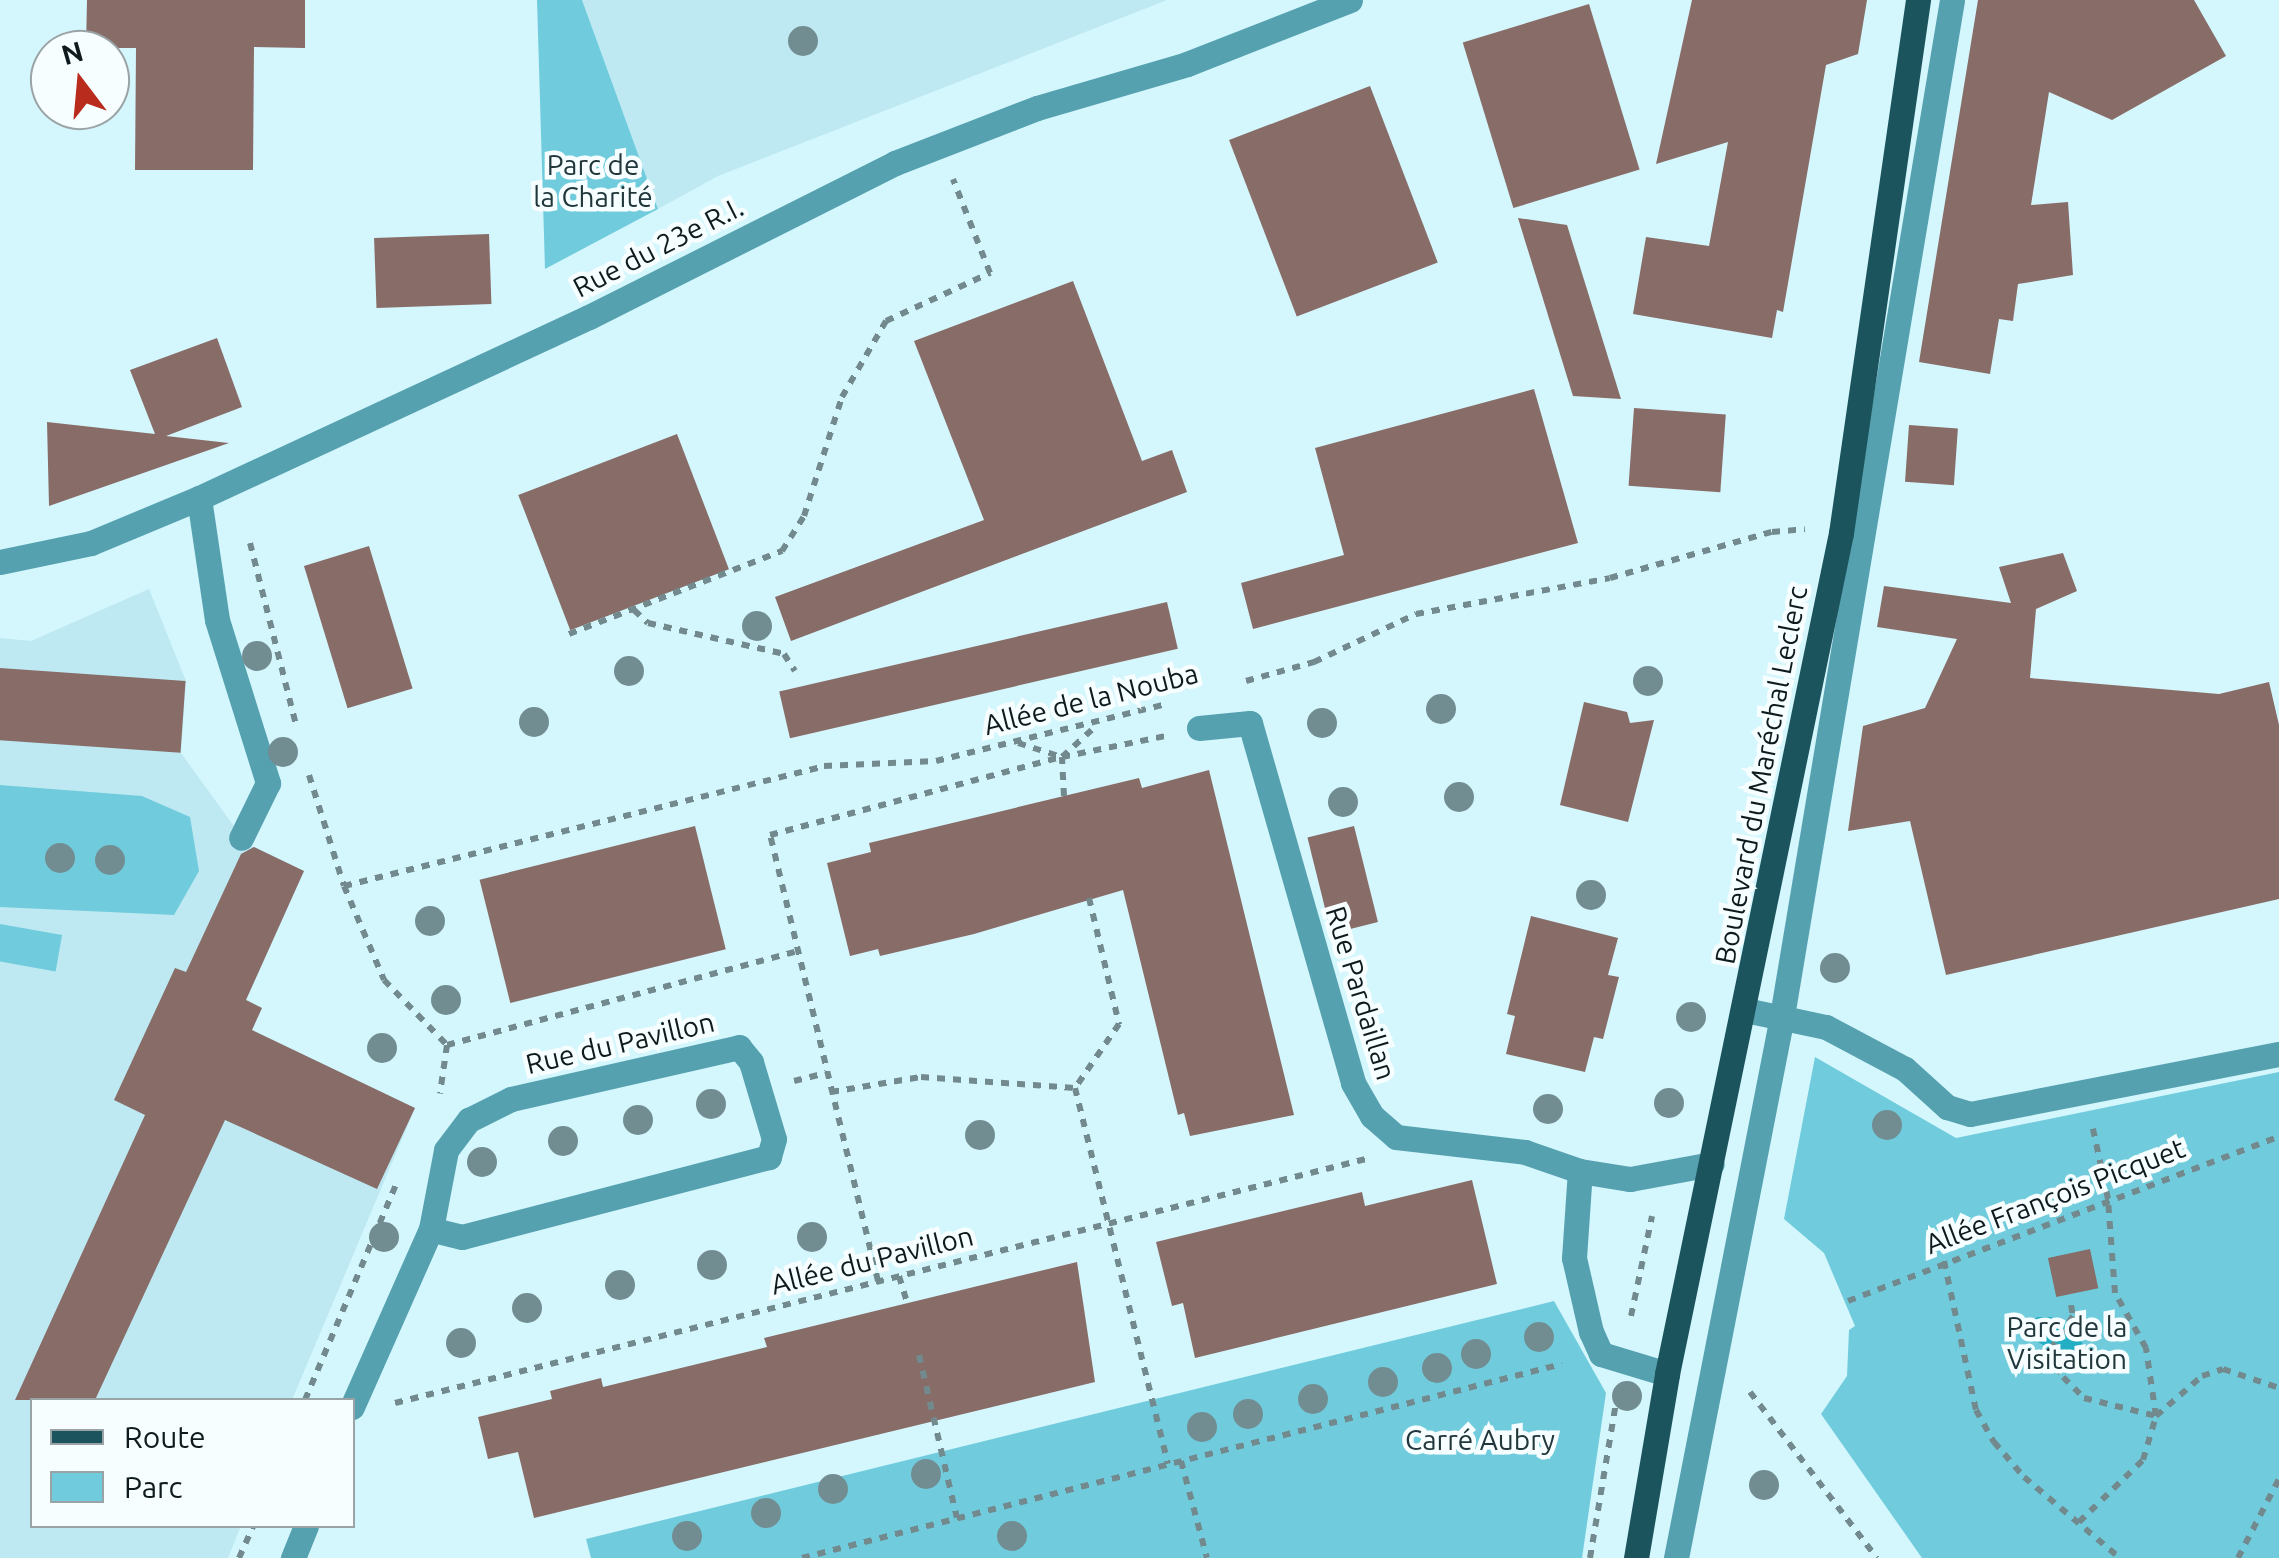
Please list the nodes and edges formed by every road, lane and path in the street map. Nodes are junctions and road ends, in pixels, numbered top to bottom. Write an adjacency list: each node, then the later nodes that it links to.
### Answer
1 (1350, 0): 4 (street, Rue du 23e R.I.)
2 (1918, 0): 7 (main road, Boulevard du Maréchal Leclerc)
3 (1952, 0): 26 (street, Boulevard du Maréchal Leclerc)
4 (940, 146): 5 (street, Rue du 23e R.I.); 9 (path)
5 (234, 482): 6 (street, Rue du 23e R.I.); 16 (path)
6 (199, 498): 8 (street, Rue du 23e R.I.); 21 (street)
7 (1841, 533): 12 (path); 25 (main road, Boulevard du Maréchal Leclerc)
8 (0, 562)
9 (634, 610): 10 (path); 11 (path)
10 (569, 634)
11 (795, 671)
12 (1242, 682)
13 (1170, 703): 14 (path, Allée de la Nouba)
14 (1097, 725): 17 (path, Allée de la Nouba); 18 (path)
15 (1199, 728): 18 (path); 36 (street, Rue Pardaillan)
16 (297, 730)
17 (1014, 742): 18 (path); 22 (path, Allée de la Nouba)
18 (1062, 758): 20 (path); 24 (path)
19 (307, 769): 22 (path)
20 (1064, 796)
21 (241, 838)
22 (344, 886): 27 (path)
23 (1089, 898): 31 (path)
24 (795, 952): 27 (path); 29 (path)
25 (1744, 1010): 26 (street); 37 (main road, Boulevard du Maréchal Leclerc)
26 (1782, 1016): 33 (street); 49 (street, Boulevard du Maréchal Leclerc)
27 (447, 1046): 34 (path)
28 (2279, 1054): 33 (street)
29 (826, 1072): 30 (path); 32 (path)
30 (799, 1079)
31 (1075, 1088): 32 (path); 41 (path)
32 (831, 1092): 45 (path)
33 (2085, 1094): 40 (path)
34 (439, 1102)
35 (2279, 1136): 40 (path, Allée François Picquet)
36 (1396, 1138): 38 (street); 41 (path, Allée du Pavillon)
37 (1712, 1164): 38 (street); 52 (main road, Boulevard du Maréchal Leclerc)
38 (1580, 1172): 50 (street)
39 (400, 1177): 54 (path)
40 (2108, 1199): 43 (path, Allée François Picquet); 57 (path)
41 (1110, 1227): 44 (path, Allée du Pavillon); 59 (path)
42 (430, 1229): 42 (street, Rue du Pavillon); 55 (street, Rue du Pavillon)
43 (1944, 1261): 46 (path, Allée François Picquet); 62 (path)
44 (899, 1276): 45 (path, Allée du Pavillon); 47 (path)
45 (878, 1281): 56 (path, Allée du Pavillon)
46 (1848, 1301)
47 (907, 1303)
48 (2071, 1305): 57 (path)
49 (1718, 1343): 70 (street, Boulevard du Maréchal Leclerc); 71 (path)
50 (1602, 1354): 52 (street); 58 (path)
51 (919, 1355): 61 (path)
52 (1667, 1374): 69 (main road, Boulevard du Maréchal Leclerc)
53 (2279, 1388): 57 (path)
54 (306, 1398)
55 (355, 1400)
56 (382, 1406)
57 (2156, 1416): 62 (path)
58 (1181, 1461): 59 (path); 68 (path)
59 (1168, 1464): 61 (path)
60 (2279, 1479): 73 (path)
61 (958, 1518): 67 (path)
62 (2078, 1522): 72 (path)
63 (252, 1528): 65 (path)
64 (305, 1528): 66 (street)
65 (239, 1558)
66 (294, 1558)
67 (802, 1558)
68 (1207, 1558)
69 (1636, 1558)
70 (1676, 1558)
71 (1876, 1558)
72 (2120, 1558)
73 (2238, 1558)

